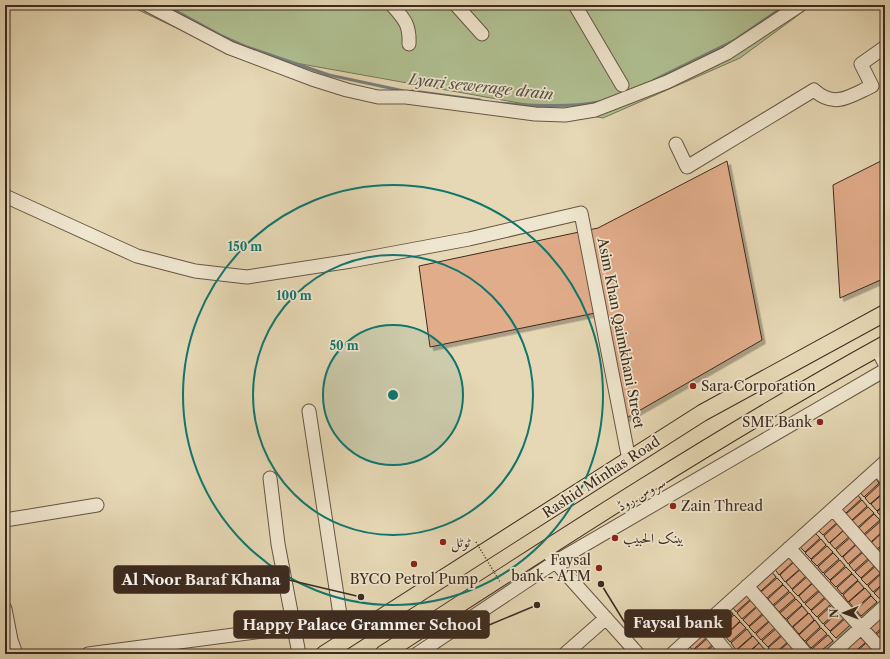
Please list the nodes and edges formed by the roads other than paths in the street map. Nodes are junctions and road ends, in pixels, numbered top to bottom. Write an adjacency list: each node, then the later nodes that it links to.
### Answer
1 (148, 5): 5 (street)
2 (392, 5): 7 (street)
3 (456, 5): 6 (street)
4 (574, 5): 9 (street)
5 (800, 5)
6 (482, 34)
7 (410, 44)
8 (885, 47): 10 (street)
9 (622, 85)
10 (676, 144)
11 (5, 196): 17 (street, Asim Khan Qaimkhani Street)
12 (885, 313): 17 (main road, Rashid Minhas Road)
13 (881, 347): 14 (street); 24 (main road)
14 (885, 364)
15 (885, 370): 25 (street, سروس روڈ)
16 (309, 411): 34 (street)
17 (629, 460): 34 (main road, Rashid Minhas Road)
18 (882, 469): 21 (street)
19 (270, 478): 32 (street)
20 (97, 505): 22 (street)
21 (833, 509): 23 (street); 26 (street)
22 (5, 520)
23 (789, 548): 27 (street); 33 (street)
24 (545, 549): 25 (street); 39 (main road)
25 (555, 562): 30 (street); 40 (street, سروس روڈ)
26 (885, 568)
27 (747, 586): 31 (street); 45 (street)
28 (885, 606): 33 (street)
29 (5, 609): 35 (street)
30 (606, 618): 41 (street); 42 (street)
31 (704, 625): 43 (street); 44 (street)
32 (294, 626): 36 (street); 37 (street)
33 (861, 627): 46 (street); 47 (street)
34 (344, 641): 38 (main road, Rashid Minhas Road)
35 (16, 654)
36 (88, 654)
37 (299, 654)
38 (324, 654)
39 (383, 654)
40 (417, 654)
41 (565, 654)
42 (638, 654)
43 (672, 654)
44 (728, 654)
45 (806, 654)
46 (832, 654)
47 (885, 654)

